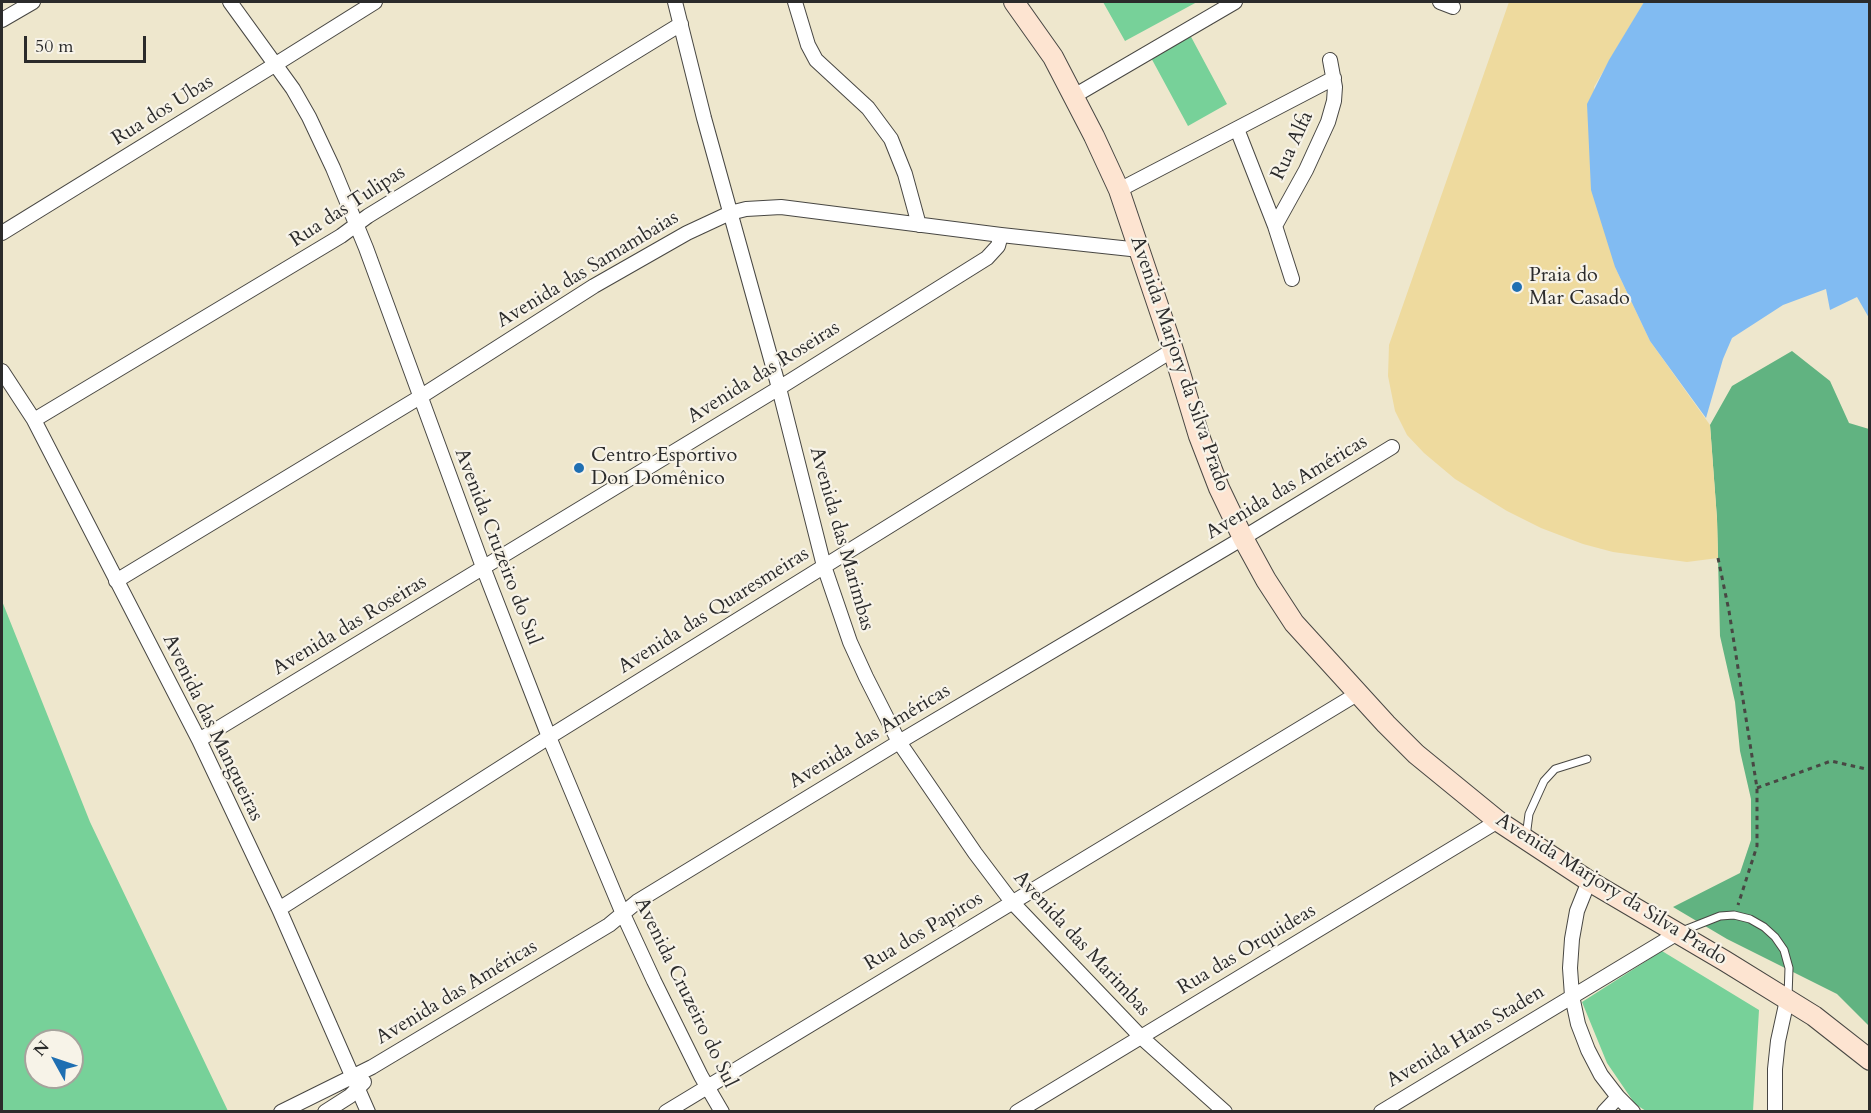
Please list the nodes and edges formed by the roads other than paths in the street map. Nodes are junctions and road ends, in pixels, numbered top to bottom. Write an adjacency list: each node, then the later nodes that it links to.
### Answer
1 (33, 2): 8 (street)
2 (230, 2): 11 (street, Avenida Cruzeiro do Sul)
3 (375, 2): 11 (street, Rua dos Ubas)
4 (675, 2): 9 (street, Avenida das Marimbas)
5 (795, 2): 18 (street)
6 (1014, 2): 13 (main road, Avenida Marjory da Silva Prado)
7 (1235, 2): 13 (street)
8 (2, 20)
9 (681, 24): 16 (street, Avenida das Marimbas); 17 (street, Rua das Tulipas)
10 (1330, 60): 12 (street, Rua Alfa)
11 (276, 64): 17 (street, Avenida Cruzeiro do Sul); 20 (street, Rua dos Ubas)
12 (1334, 78): 14 (street, Rua Alfa); 19 (street, Rua Alfa)
13 (1074, 96): 15 (main road, Avenida Marjory da Silva Prado)
14 (1237, 129): 15 (street, Rua Alfa); 19 (street, Rua Alfa)
15 (1119, 190): 22 (main road, Avenida Marjory da Silva Prado)
16 (730, 213): 18 (street, Avenida das Samambaias); 26 (street, Avenida das Marimbas); 27 (street, Avenida das Samambaias)
17 (357, 224): 27 (street, Avenida Cruzeiro do Sul); 28 (street, Rua das Tulipas)
18 (919, 225): 21 (street, Avenida das Samambaias)
19 (1275, 226): 23 (street, Rua Alfa)
20 (2, 233)
21 (1001, 235): 22 (street, Avenida das Samambaias); 26 (street, Avenida das Roseiras)
22 (1140, 250): 24 (main road, Avenida Marjory da Silva Prado)
23 (1292, 279)
24 (1173, 350): 30 (main road, Avenida Marjory da Silva Prado); 31 (street, Avenida das Quaresmeiras)
25 (2, 371): 28 (street, Avenida das Mangueiras)
26 (779, 388): 31 (street, Avenida das Marimbas); 32 (street, Avenida das Roseiras)
27 (420, 397): 32 (street, Avenida Cruzeiro do Sul); 33 (street, Avenida das Samambaias)
28 (34, 420): 33 (street, Avenida das Mangueiras)
29 (1392, 447): 30 (street, Avenida das Américas)
30 (1243, 538): 34 (main road, Avenida Marjory da Silva Prado); 37 (street, Avenida das Américas)
31 (824, 566): 35 (street, Avenida das Quaresmeiras); 37 (street, Avenida das Marimbas)
32 (483, 567): 35 (street, Avenida Cruzeiro do Sul); 36 (street, Avenida das Roseiras)
33 (116, 581): 36 (street, Avenida das Mangueiras)
34 (1357, 694): 39 (main road, Avenida Marjory da Silva Prado); 42 (street, Rua dos Papiros)
35 (549, 737): 43 (street, Avenida das Quaresmeiras); 44 (street, Avenida Cruzeiro do Sul)
36 (200, 740): 43 (street, Avenida das Mangueiras)
37 (899, 742): 42 (street, Avenida das Marimbas); 44 (street, Avenida das Américas)
38 (1587, 759): 40 (lane)
39 (1498, 821): 40 (main road, Avenida Marjory da Silva Prado); 48 (street, Rua das Orquideas)
40 (1525, 840): 41 (main road, Avenida Marjory da Silva Prado)
41 (1589, 881): 45 (main road, Avenida Marjory da Silva Prado); 46 (street)
42 (1012, 902): 48 (street, Avenida das Marimbas); 51 (street, Rua dos Papiros)
43 (279, 909): 50 (street, Avenida das Mangueiras)
44 (623, 914): 50 (street, Avenida das Américas); 51 (street, Avenida Cruzeiro do Sul)
45 (1676, 934): 46 (street, Avenida Hans Staden); 47 (main road, Avenida Marjory da Silva Prado); 47 (lane)
46 (1572, 996): 52 (street); 53 (street, Avenida Hans Staden)
47 (1787, 1000): 49 (main road, Avenida Marjory da Silva Prado); 64 (street)
48 (1141, 1037): 59 (street, Rua das Orquideas); 60 (street, Avenida das Marimbas)
49 (1869, 1060)
50 (356, 1082): 54 (street); 55 (street, Avenida das Américas); 56 (street, Avenida das Mangueiras)
51 (707, 1086): 57 (street, Rua dos Papiros); 58 (street, Avenida Cruzeiro do Sul)
52 (1618, 1097): 62 (street); 63 (street)
53 (1405, 1105): 61 (street, Avenida Hans Staden)
54 (281, 1112)
55 (325, 1112)
56 (368, 1112)
57 (666, 1112)
58 (722, 1112)
59 (1017, 1112)
60 (1225, 1112)
61 (1381, 1112)
62 (1604, 1112)
63 (1633, 1112)
64 (1775, 1112)

